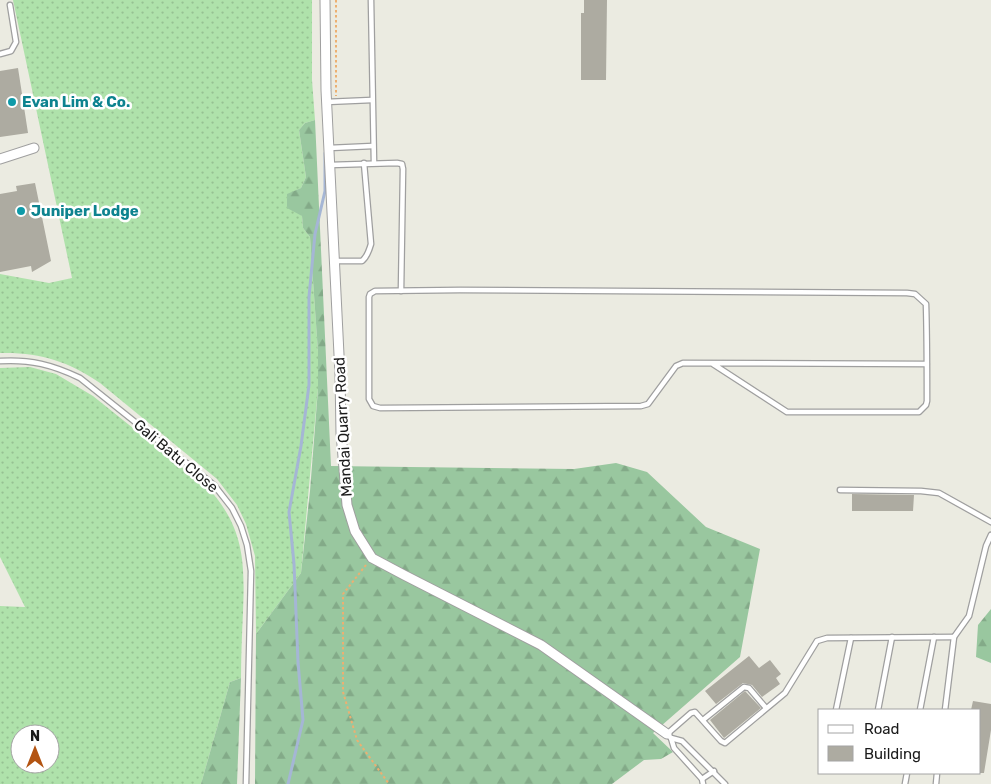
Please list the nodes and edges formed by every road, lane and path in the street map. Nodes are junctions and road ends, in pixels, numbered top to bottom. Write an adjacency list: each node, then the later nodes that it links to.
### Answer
1 (325, 0): 6 (street, Mandai Quarry Road)
2 (371, 0): 5 (lane)
3 (10, 5): 4 (lane)
4 (0, 54)
5 (372, 100): 6 (lane); 7 (lane)
6 (326, 102): 9 (street, Mandai Quarry Road)
7 (373, 146): 9 (lane); 12 (lane)
8 (34, 148): 10 (street)
9 (329, 148): 13 (street, Mandai Quarry Road)
10 (0, 160)
11 (364, 163): 12 (lane); 13 (lane); 14 (lane)
12 (374, 163): 15 (lane)
13 (330, 165): 14 (street, Mandai Quarry Road)
14 (334, 261): 22 (street, Mandai Quarry Road)
15 (401, 291): 17 (lane); 18 (lane)
16 (0, 361): 36 (lane, Gali Batu Close)
17 (713, 364): 18 (lane); 18 (lane)
18 (927, 364)
19 (840, 490): 20 (lane)
20 (991, 522)
21 (991, 536): 25 (lane)
22 (372, 558): 33 (street, Mandai Quarry Road); 37 (path)
23 (892, 637): 24 (lane); 26 (lane); 29 (lane)
24 (934, 637): 25 (lane); 30 (lane)
25 (954, 637): 31 (lane)
26 (851, 638): 27 (lane); 28 (lane)
27 (766, 708): 32 (lane); 32 (lane)
28 (836, 709)
29 (878, 709)
30 (920, 709)
31 (945, 709)
32 (702, 720): 33 (lane)
33 (669, 736): 34 (lane, Mandai Quarry Road); 35 (lane, Mandai Quarry Road)
34 (714, 772): 35 (lane); 38 (lane, Mandai Quarry Road)
35 (702, 781)
36 (246, 784)
37 (389, 784)
38 (725, 784)

